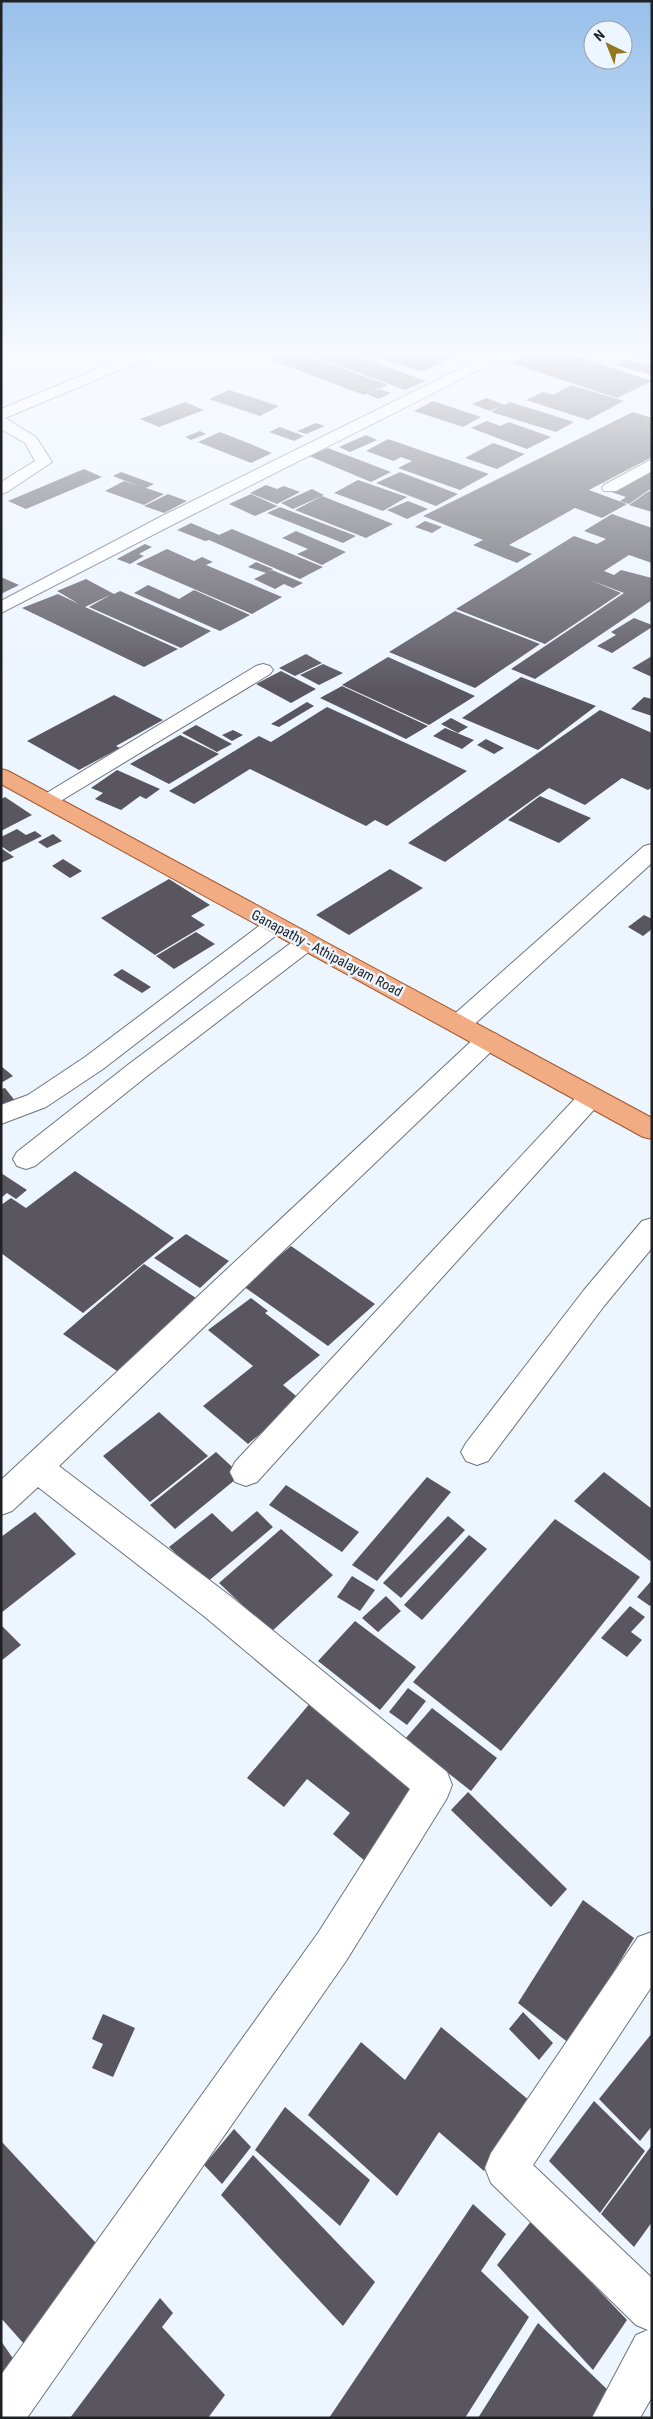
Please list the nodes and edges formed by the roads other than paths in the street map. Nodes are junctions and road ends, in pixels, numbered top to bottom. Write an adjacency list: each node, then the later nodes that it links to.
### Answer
1 (41, 464): 5 (street)
2 (280, 464): 6 (street)
3 (652, 464): 4 (street)
4 (610, 488)
5 (1, 489)
6 (1, 608)
7 (263, 670): 9 (street)
8 (1, 776): 9 (main road, Ganapathy - Athipalayam Road)
9 (47, 801): 11 (main road, Ganapathy - Athipalayam Road)
10 (652, 851): 13 (street)
11 (275, 925): 12 (main road, Ganapathy - Athipalayam Road); 16 (street)
12 (307, 942): 13 (main road, Ganapathy - Athipalayam Road); 18 (street)
13 (459, 1024): 14 (main road, Ganapathy - Athipalayam Road)
14 (488, 1040): 15 (main road, Ganapathy - Athipalayam Road); 21 (street)
15 (591, 1097): 17 (main road, Ganapathy - Athipalayam Road); 22 (street)
16 (1, 1115)
17 (652, 1130)
18 (26, 1159)
19 (652, 1228): 20 (street)
20 (477, 1452)
21 (37, 1468): 23 (street); 27 (street)
22 (246, 1472)
23 (1, 1501)
24 (652, 1950): 25 (street)
25 (652, 2309)
26 (652, 2350): 28 (street)
27 (1, 2415)
28 (615, 2418)

